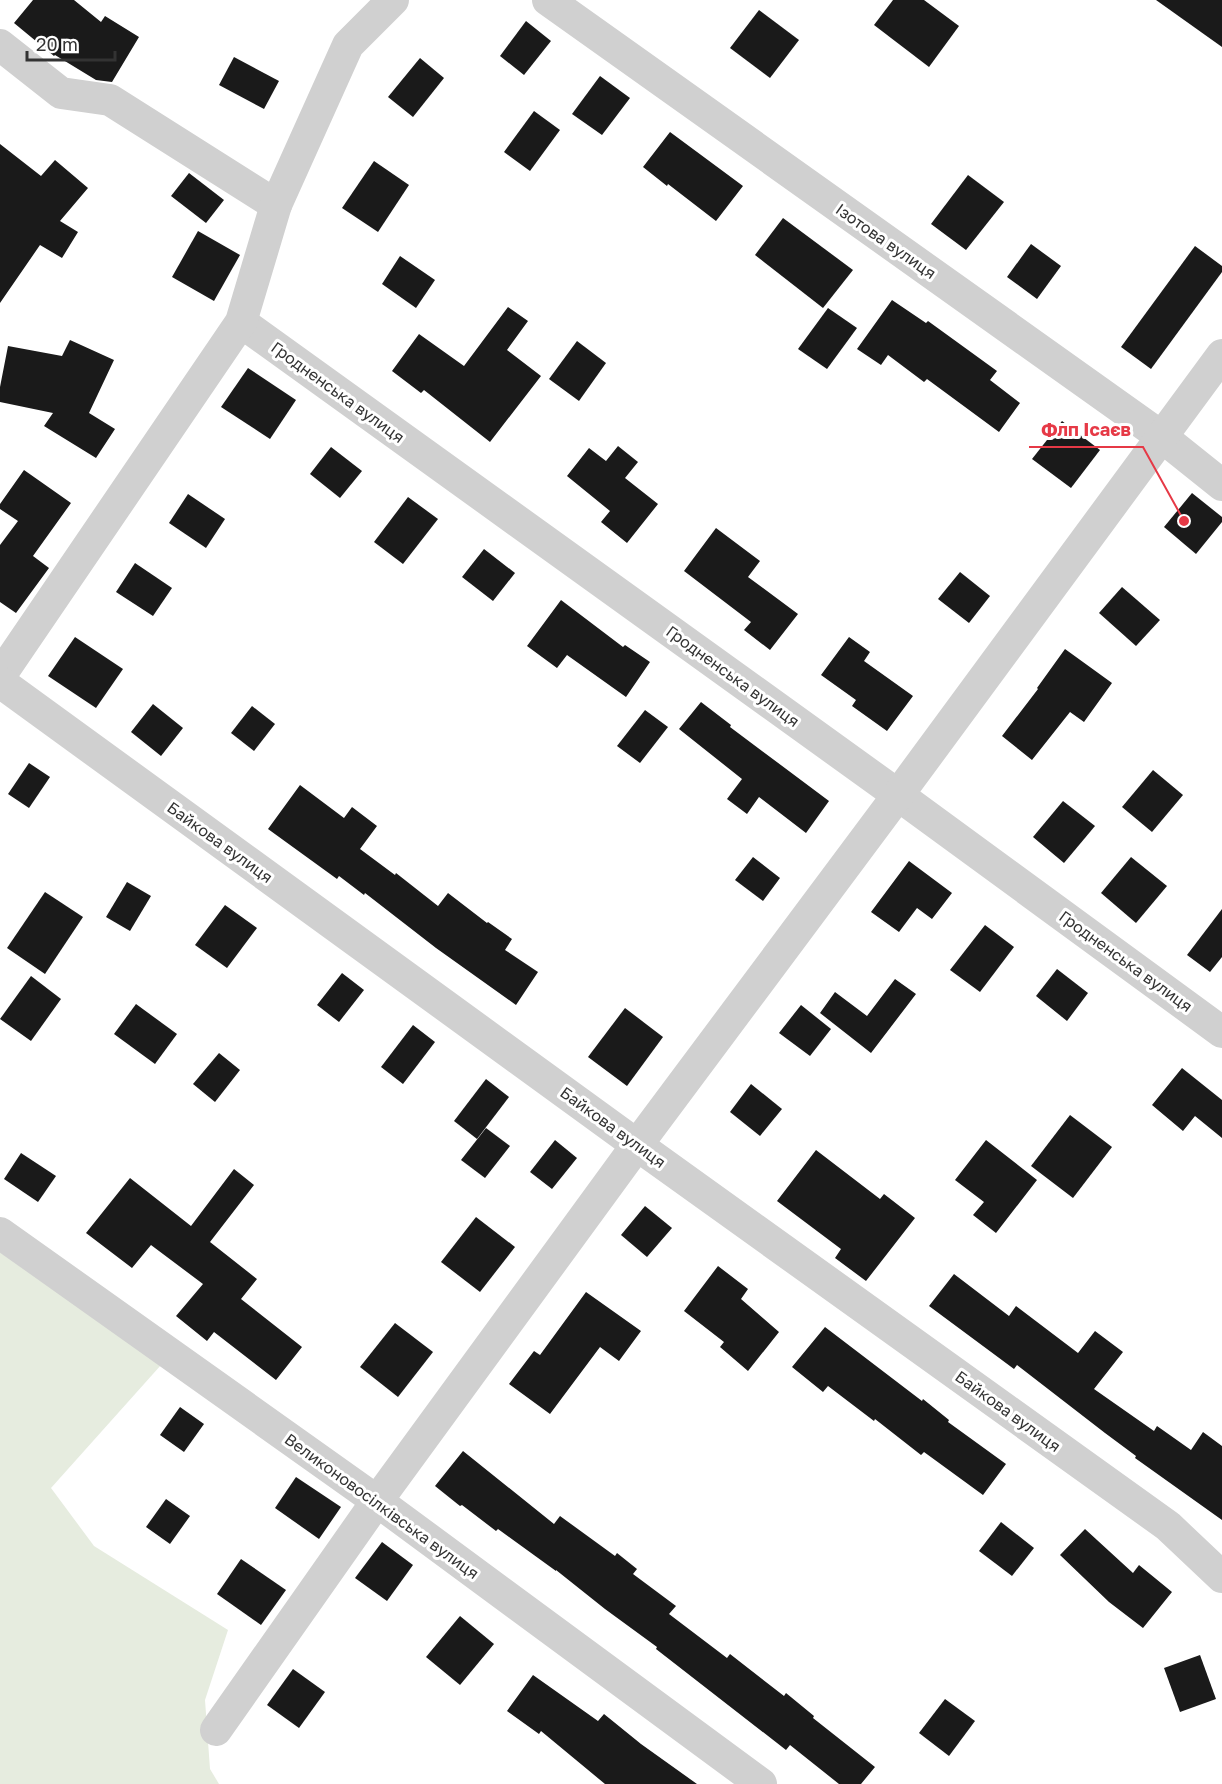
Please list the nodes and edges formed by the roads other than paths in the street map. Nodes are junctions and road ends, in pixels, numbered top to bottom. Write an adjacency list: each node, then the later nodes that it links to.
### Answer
1 (393, 0): 4 (street)
2 (548, 0): 7 (street, Ізотова вулиця)
3 (0, 45): 4 (street)
4 (276, 205): 5 (street)
5 (241, 322): 9 (street); 11 (street, Гродненська вулиця)
6 (1222, 355): 7 (street)
7 (1162, 436): 8 (street, Ізотова вулиця); 11 (street)
8 (1222, 485)
9 (0, 676)
10 (0, 682): 13 (street, Байкова вулиця)
11 (898, 795): 12 (street, Гродненська вулиця); 13 (street)
12 (1222, 1032)
13 (637, 1145): 15 (street); 16 (street, Байкова вулиця)
14 (0, 1233): 15 (street, Великоновосілківська вулиця)
15 (377, 1501): 17 (street); 18 (street, Великоновосілківська вулиця)
16 (1222, 1577)
17 (216, 1730)
18 (761, 1784)

